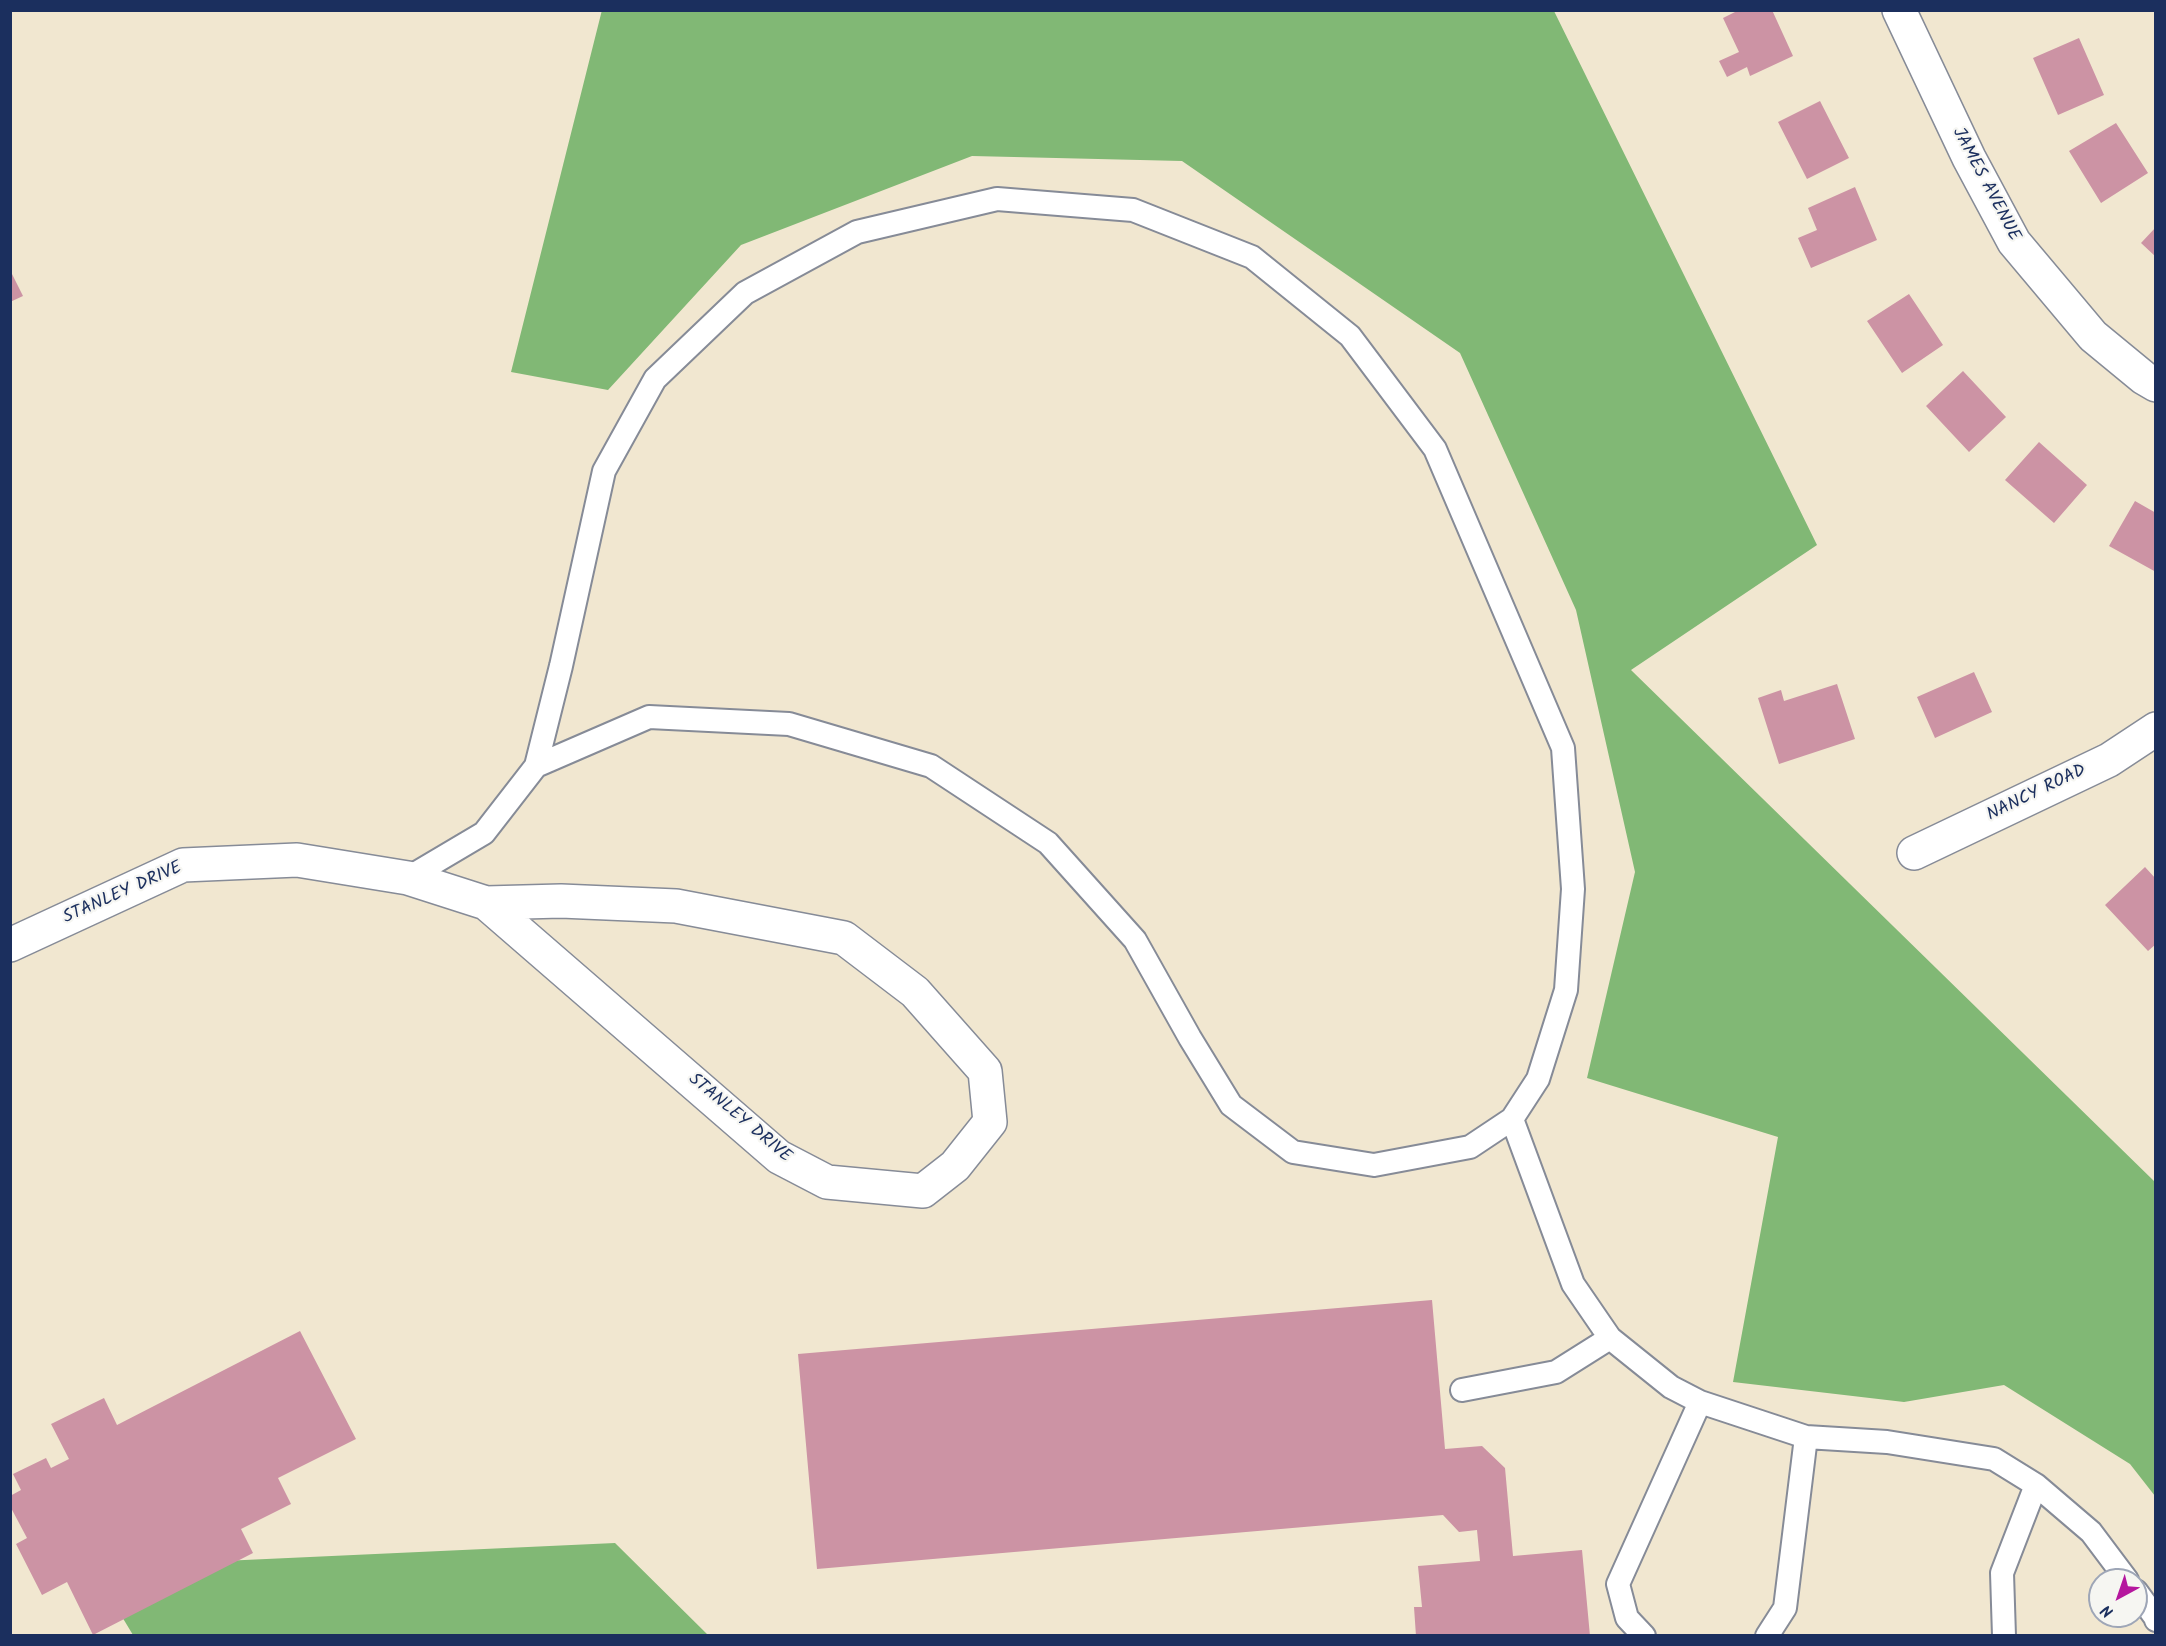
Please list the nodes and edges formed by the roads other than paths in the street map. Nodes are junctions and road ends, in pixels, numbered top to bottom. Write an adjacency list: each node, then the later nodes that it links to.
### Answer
1 (1899, 10): 2 (street, JAMES AVENUE)
2 (2156, 385)
3 (2156, 729): 5 (street, NANCY ROAD)
4 (536, 766): 6 (lane); 9 (lane); 9 (lane)
5 (1914, 853)
6 (408, 878): 7 (street, STANLEY DRIVE); 8 (street, STANLEY DRIVE)
7 (486, 903): 7 (street, STANLEY DRIVE)
8 (10, 945)
9 (1512, 1119): 10 (lane)
10 (1610, 1338): 11 (lane); 12 (lane)
11 (1462, 1390)
12 (1700, 1402): 13 (lane); 16 (lane)
13 (1806, 1437): 14 (lane); 17 (lane)
14 (2036, 1485): 15 (lane); 18 (lane)
15 (2118, 1568)
16 (1644, 1635)
17 (1767, 1635)
18 (2004, 1635)

